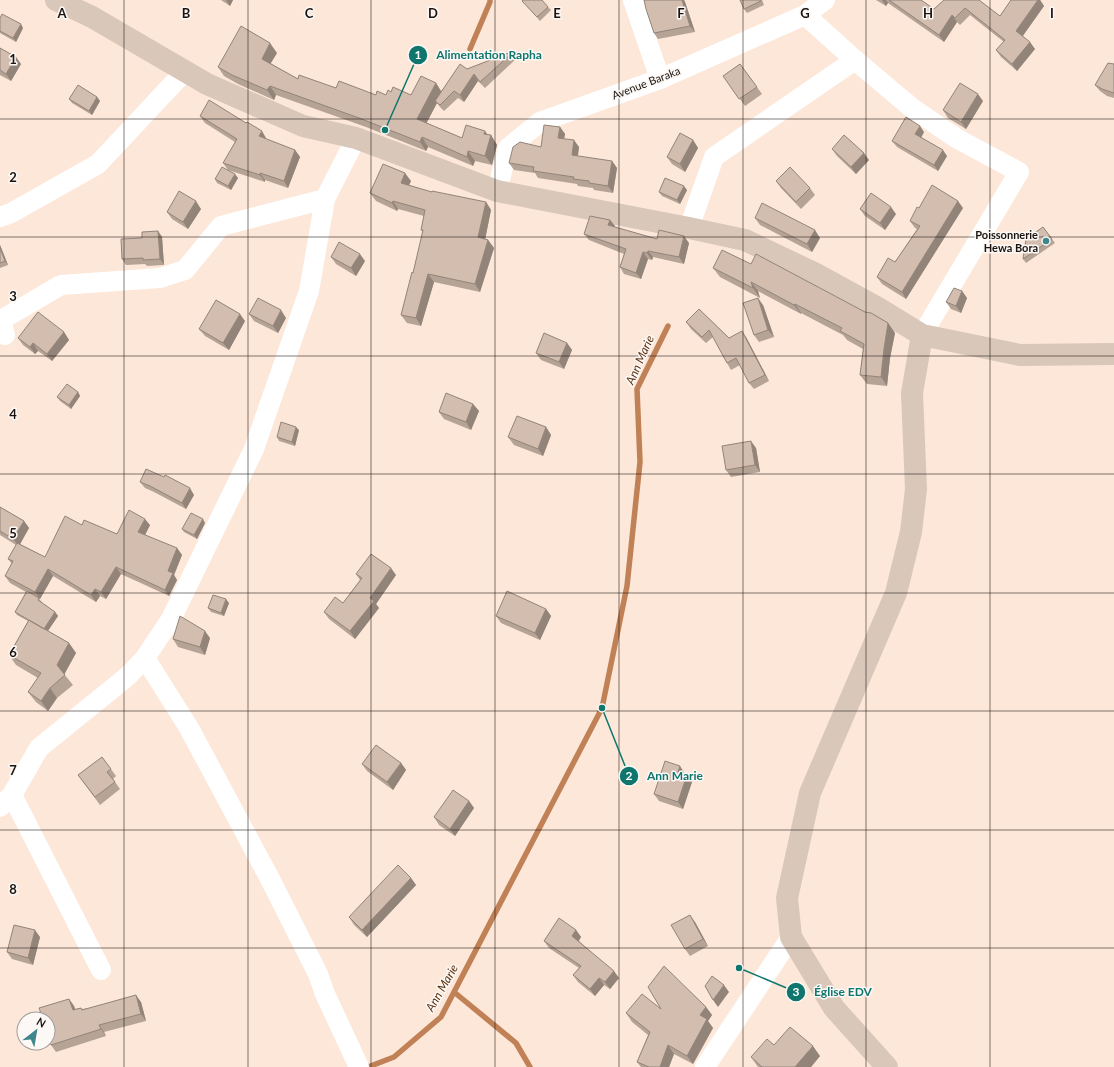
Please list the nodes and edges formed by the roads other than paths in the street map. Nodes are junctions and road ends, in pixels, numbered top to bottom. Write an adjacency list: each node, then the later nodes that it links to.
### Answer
1 (56, 0): 6 (street)
2 (633, 0): 7 (street)
3 (825, 0): 4 (street, Avenue Baraka)
4 (805, 15): 5 (street); 7 (street, Avenue Baraka)
5 (854, 60): 12 (street); 14 (street)
6 (185, 71): 8 (street); 11 (street)
7 (660, 79): 9 (street, Avenue Baraka)
8 (356, 138): 9 (street); 10 (street)
9 (497, 192): 12 (street)
10 (325, 199): 13 (street); 16 (street)
11 (0, 217)
12 (689, 228): 14 (street)
13 (5, 335)
14 (922, 335): 15 (street); 18 (street)
15 (1114, 354)
16 (145, 658): 17 (street); 20 (street)
17 (6, 801): 19 (street)
18 (791, 937): 21 (street); 22 (street)
19 (101, 970)
20 (359, 1067)
21 (705, 1067)
22 (887, 1067)

